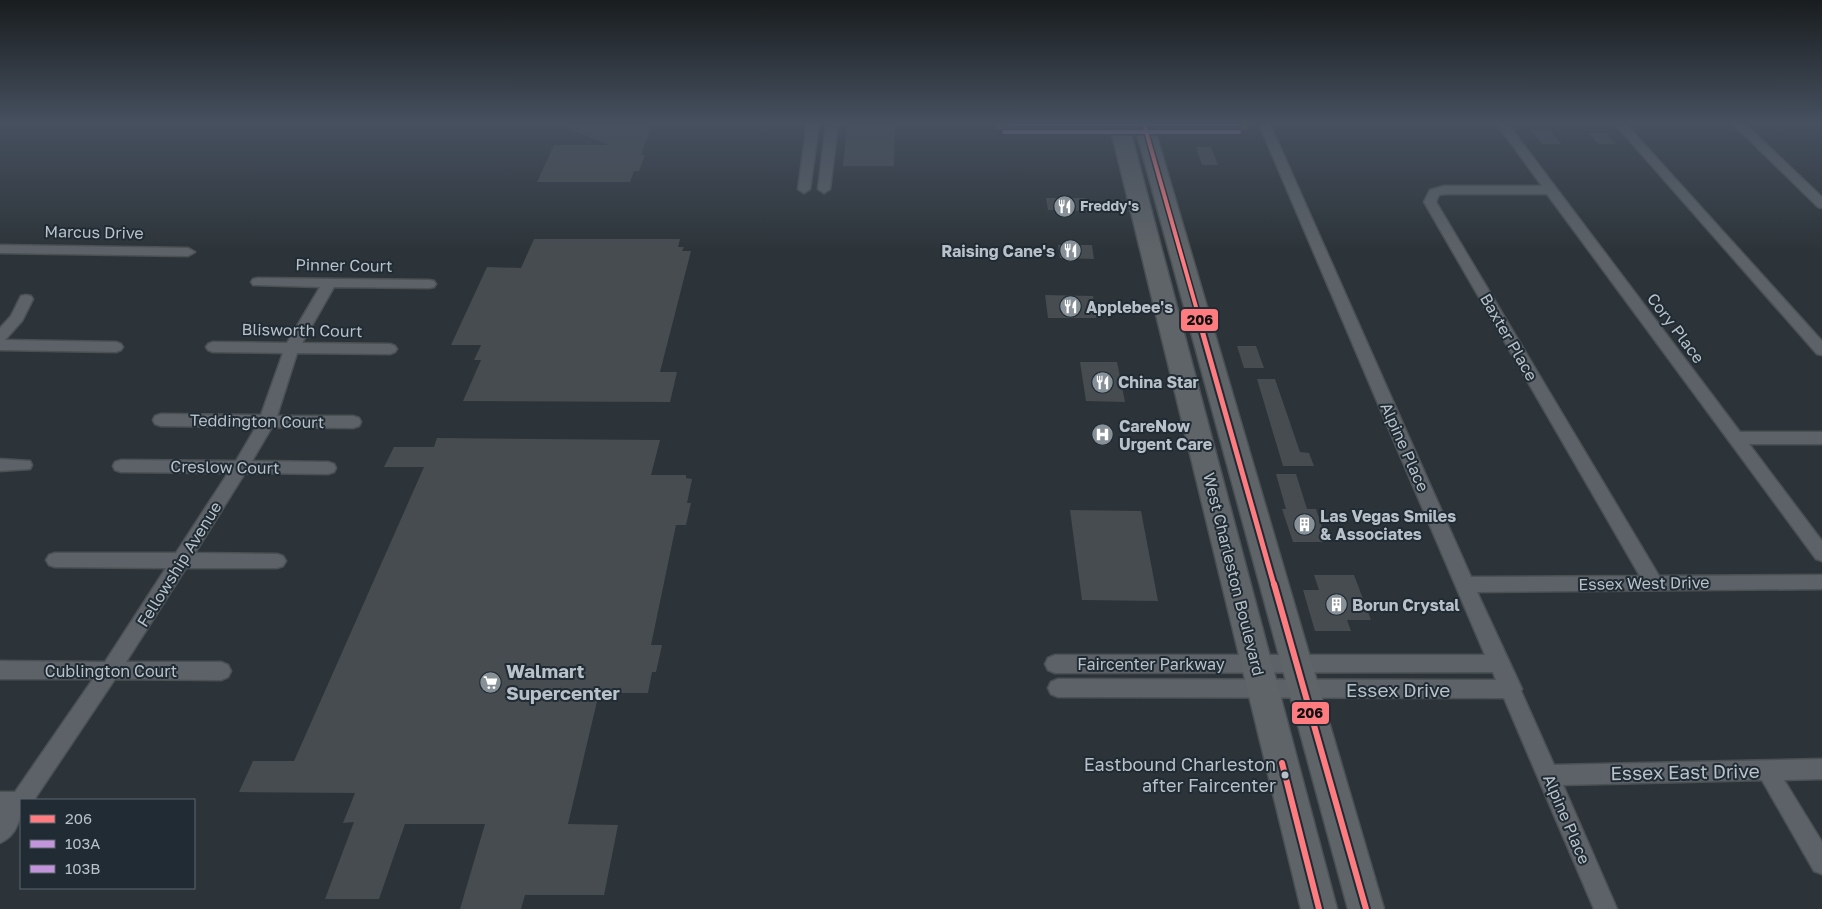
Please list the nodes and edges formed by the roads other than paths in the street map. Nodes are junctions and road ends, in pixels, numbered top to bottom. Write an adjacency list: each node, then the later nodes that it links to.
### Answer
1 (807, 166): 9 (street)
2 (827, 166): 10 (street)
3 (1130, 166): 15 (main road, West Charleston Boulevard)
4 (1156, 166): 20 (main road, West Charleston Boulevard)
5 (1282, 166): 46 (street, Alpine Place)
6 (1533, 166): 11 (street, Cory Place)
7 (1658, 166): 28 (street)
8 (1783, 166): 12 (street)
9 (804, 189)
10 (824, 189)
11 (1551, 190): 33 (street, Cory Place); 45 (street, Baxter Place)
12 (1822, 204)
13 (0, 249): 14 (street, Marcus Drive)
14 (188, 252)
15 (1154, 259): 20 (main road); 21 (main road, West Charleston Boulevard)
16 (258, 282): 17 (street, Pinner Court)
17 (330, 282): 18 (street, Pinner Court); 26 (street, Fellowship Avenue)
18 (429, 284)
19 (26, 299): 22 (street)
20 (1199, 317): 32 (main road, West Charleston Boulevard)
21 (1174, 333): 32 (main road); 52 (main road, West Charleston Boulevard)
22 (0, 337)
23 (0, 345): 24 (street)
24 (116, 347)
25 (213, 347): 26 (street, Blisworth Court)
26 (292, 348): 27 (street, Blisworth Court); 30 (street, Fellowship Avenue)
27 (390, 349)
28 (1822, 350)
29 (161, 420): 30 (street, Teddington Court)
30 (267, 422): 31 (street, Teddington Court); 38 (street, Fellowship Avenue)
31 (353, 422)
32 (1232, 432): 52 (main road, West Charleston Boulevard)
33 (1736, 438): 34 (street); 40 (street, Cory Place)
34 (1822, 438)
35 (24, 465): 36 (street)
36 (0, 466)
37 (121, 466): 38 (street, Creslow Court)
38 (240, 468): 39 (street, Creslow Court); 42 (street, Fellowship Avenue)
39 (328, 468)
40 (1822, 554)
41 (55, 560): 42 (street)
42 (181, 561): 43 (street); 51 (street, Fellowship Avenue)
43 (277, 561)
44 (1822, 582): 45 (street, Essex West Drive)
45 (1654, 583): 46 (street, Essex West Drive)
46 (1465, 585): 47 (street, Alpine Place)
47 (1500, 663): 52 (street, Essex Drive); 54 (street, Alpine Place)
48 (1055, 664): 52 (street, Faircenter Parkway)
49 (0, 670): 51 (street, Cublington Court)
50 (221, 671): 51 (street, Cublington Court)
51 (110, 672): 58 (street, Fellowship Avenue)
52 (1280, 677): 53 (street, Faircenter Parkway); 54 (street, Essex Drive); 61 (main road, West Charleston Boulevard); 62 (main road, West Charleston Boulevard)
53 (1058, 688)
54 (1512, 689): 57 (street, Alpine Place)
55 (1822, 769): 56 (street, Essex East Drive)
56 (1767, 770): 57 (street, Essex East Drive); 60 (street)
57 (1548, 775): 63 (street, Alpine Place)
58 (13, 802): 59 (street, Fellowship Avenue)
59 (0, 832)
60 (1822, 863)
61 (1319, 909)
62 (1366, 909)
63 (1606, 909)

